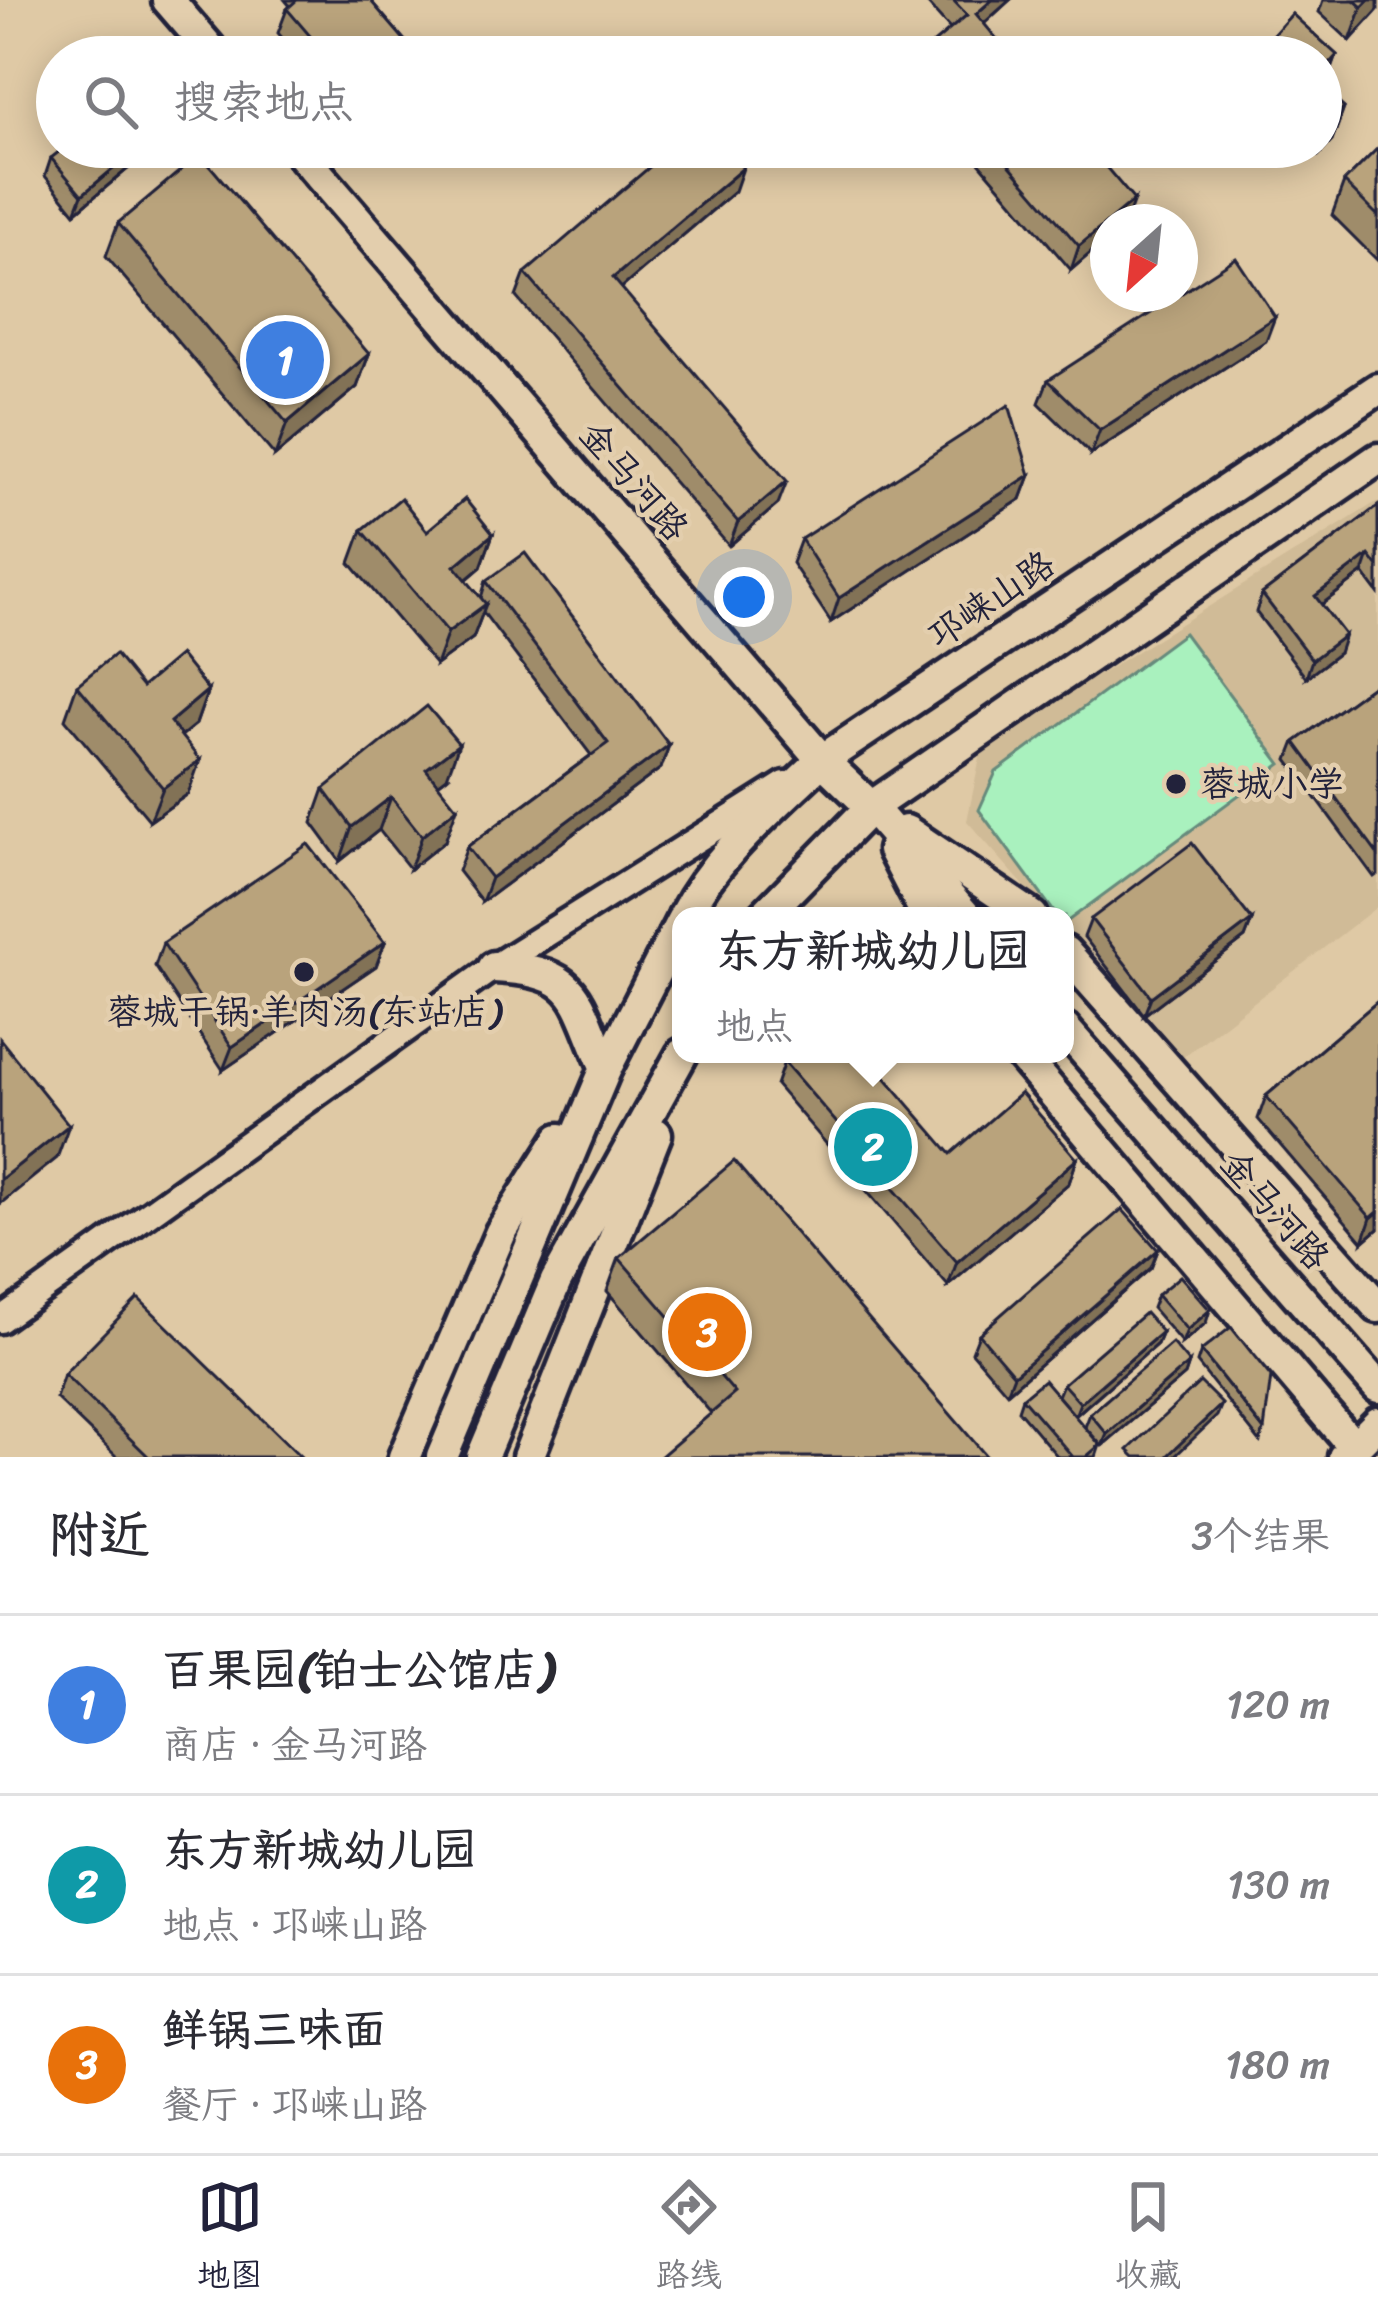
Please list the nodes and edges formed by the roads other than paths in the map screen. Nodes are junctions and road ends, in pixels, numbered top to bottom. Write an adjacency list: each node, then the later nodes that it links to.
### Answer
1 (168, 0): 2 (street)
2 (199, 36)
3 (313, 168): 6 (street, 金马河路)
4 (1378, 389): 6 (street, 邛崃山路)
5 (1378, 460): 7 (street)
6 (822, 760): 7 (street, 金马河路); 8 (street, 邛崃山路); 15 (street)
7 (871, 807): 9 (street); 10 (street); 11 (street, 金马河路); 12 (street)
8 (688, 907)
9 (773, 907)
10 (922, 907)
11 (958, 907)
12 (1019, 907)
13 (672, 938): 20 (street, 邛崃山路)
14 (1074, 962): 21 (street)
15 (494, 967): 20 (street); 22 (street)
16 (1074, 1039): 23 (street, 金马河路)
17 (679, 1063): 28 (street)
18 (681, 1063): 29 (street)
19 (1027, 1063): 25 (street)
20 (605, 1068): 26 (street); 27 (street, 邛崃山路)
21 (1378, 1307)
22 (0, 1320)
23 (1378, 1387)
24 (1378, 1423): 25 (street)
25 (1349, 1452)
26 (404, 1457)
27 (442, 1457)
28 (482, 1457)
29 (528, 1457)

